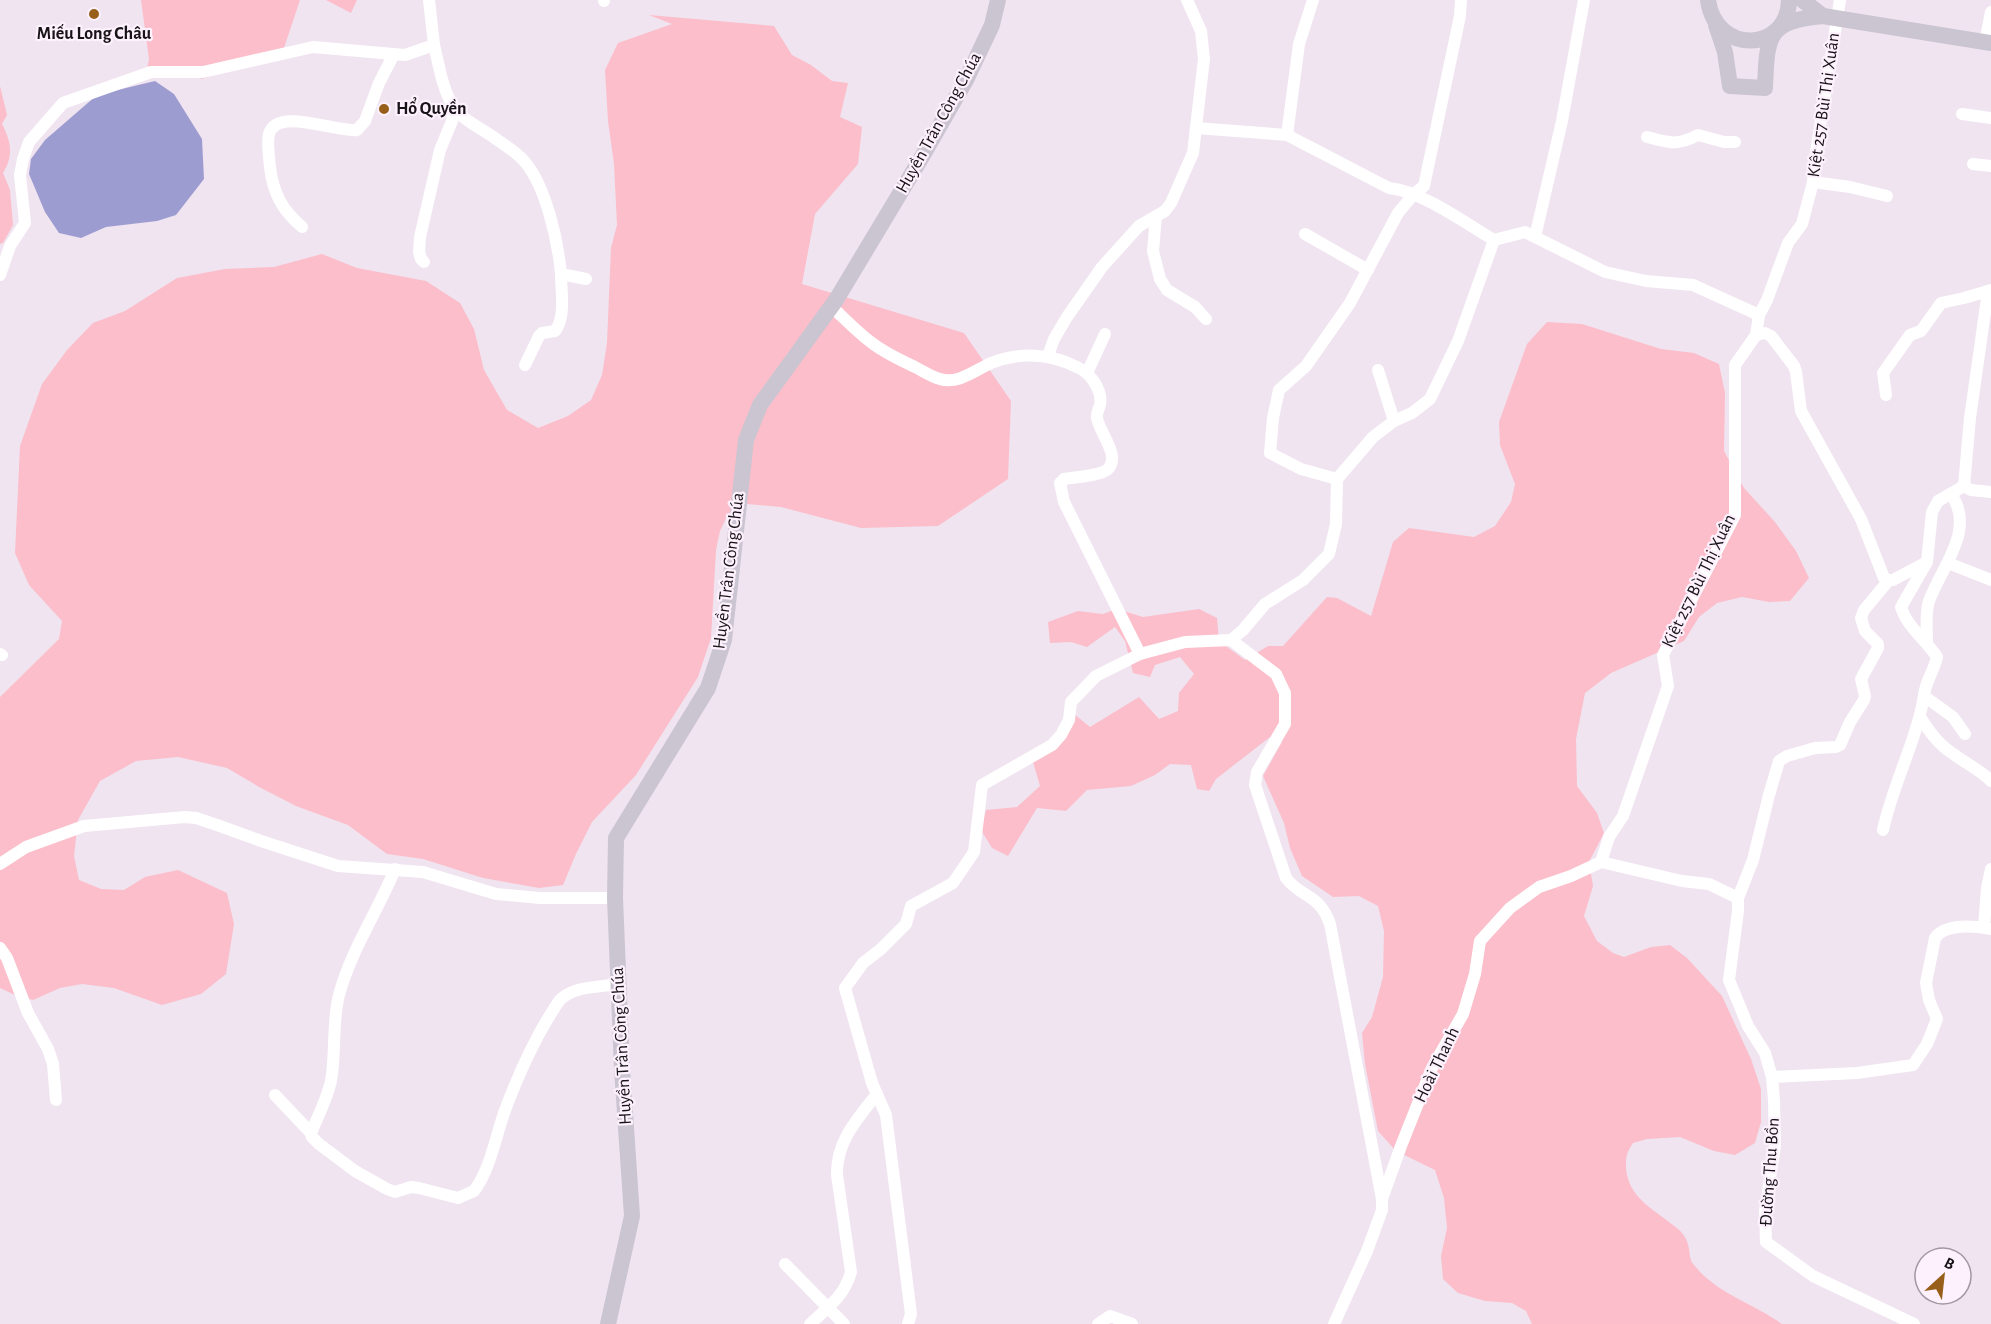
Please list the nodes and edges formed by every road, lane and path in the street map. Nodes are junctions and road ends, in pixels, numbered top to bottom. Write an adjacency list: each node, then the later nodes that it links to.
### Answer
1 (429, 0): 15 (street)
2 (998, 0): 40 (street, Huyền Trân Công Chúa)
3 (1187, 0): 20 (street)
4 (1313, 0): 21 (street)
5 (1461, 0): 27 (street)
6 (1584, 0): 32 (street)
7 (1789, 0): 13 (street)
8 (1802, 0): 12 (street)
9 (1840, 0): 12 (street, Kiệt 257 Bùi Thị Xuân)
10 (1709, 10): 13 (street); 13 (street)
11 (1991, 12): 14 (street)
12 (1830, 18): 13 (street); 14 (street); 26 (street, Kiệt 257 Bùi Thị Xuân)
13 (1775, 31)
14 (1988, 43)
15 (434, 45): 16 (street); 17 (street)
16 (394, 54): 30 (street); 37 (street)
17 (454, 108): 34 (street); 36 (street)
18 (1962, 114): 19 (street)
19 (1991, 118)
20 (1196, 128): 21 (street); 29 (street)
21 (1287, 135): 27 (street)
22 (1647, 137): 23 (street)
23 (1735, 142)
24 (1973, 164): 25 (street)
25 (1991, 166)
26 (1814, 182): 28 (street); 41 (street, Kiệt 257 Bùi Thị Xuân)
27 (1414, 194): 33 (street); 35 (street)
28 (1887, 196)
29 (1156, 216): 42 (street); 45 (street)
30 (302, 227)
31 (1305, 234): 35 (street)
32 (1535, 237): 33 (street); 41 (street)
33 (1494, 240): 50 (street)
34 (424, 262)
35 (1368, 270): 51 (street)
36 (561, 274): 38 (street); 46 (street)
37 (0, 275)
38 (586, 279)
39 (1989, 290): 49 (street); 52 (street)
40 (831, 306): 45 (street); 71 (street, Huyền Trân Công Chúa)
41 (1759, 315): 44 (street, Kiệt 257 Bùi Thị Xuân)
42 (1206, 319)
43 (1105, 334): 48 (street)
44 (1756, 335): 57 (street); 67 (street, Kiệt 257 Bùi Thị Xuân)
45 (1048, 356): 48 (street)
46 (525, 365)
47 (1378, 370): 50 (street)
48 (1087, 373): 61 (street)
49 (1886, 395)
50 (1394, 421): 51 (street)
51 (1337, 479): 59 (street)
52 (1964, 486): 53 (street); 54 (street)
53 (1991, 492)
54 (1951, 494): 55 (street); 56 (street)
55 (1927, 562): 57 (street); 60 (street)
56 (1948, 563): 58 (street); 60 (street)
57 (1889, 580): 72 (street)
58 (1991, 580)
59 (1230, 640): 61 (street); 81 (street)
60 (1927, 642): 62 (street)
61 (1140, 654): 77 (street)
62 (1924, 696): 63 (street); 64 (street)
63 (1920, 717): 65 (street); 66 (street)
64 (1965, 734)
65 (1991, 781)
66 (1883, 830)
67 (1601, 862): 72 (street); 81 (street, Hoài Thanh)
68 (0, 864): 69 (street)
69 (395, 869): 71 (street); 80 (street)
70 (1991, 869): 73 (street)
71 (615, 898): 75 (street, Huyền Trân Công Chúa)
72 (1737, 898): 76 (street)
73 (1987, 928): 76 (street)
74 (0, 948): 79 (street)
75 (619, 984): 80 (street); 84 (street, Huyền Trân Công Chúa)
76 (1772, 1077): 91 (street, Đường Thu Bồn)
77 (877, 1094): 83 (street); 87 (street)
78 (275, 1095): 80 (street)
79 (56, 1100)
80 (311, 1133)
81 (1382, 1199): 90 (street, Hoài Thanh)
82 (784, 1263): 83 (street)
83 (828, 1307): 85 (street); 86 (street)
84 (608, 1324)
85 (810, 1324)
86 (844, 1324)
87 (908, 1324)
88 (1098, 1324): 89 (street)
89 (1132, 1324)
90 (1334, 1324)
91 (1914, 1324)

